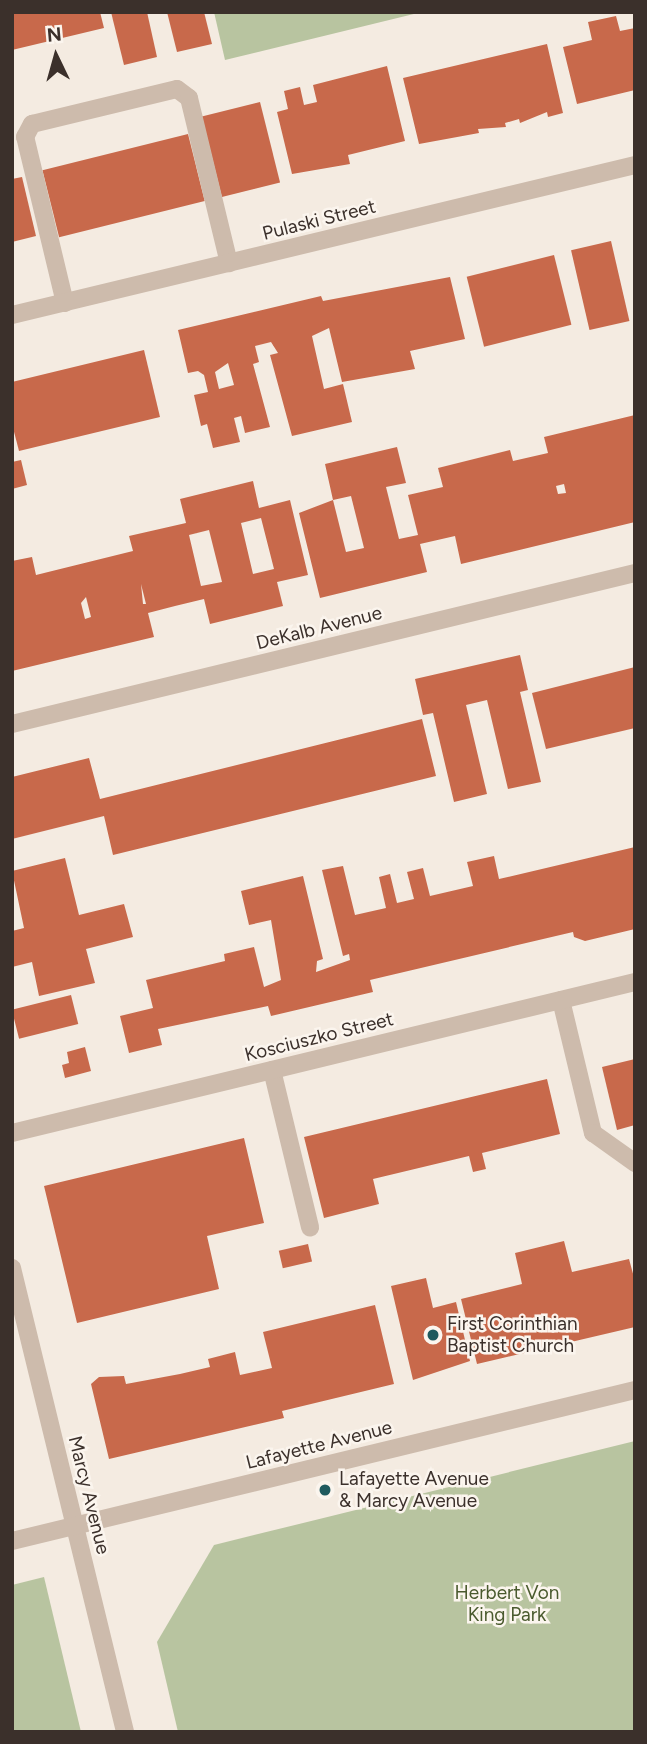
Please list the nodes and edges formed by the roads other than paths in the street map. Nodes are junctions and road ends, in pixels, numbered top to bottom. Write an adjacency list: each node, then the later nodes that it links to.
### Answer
1 (635, 165): 2 (street, Pulaski Street)
2 (229, 263): 3 (street, Pulaski Street); 3 (street)
3 (65, 303): 4 (street, Pulaski Street)
4 (12, 315)
5 (635, 573): 6 (street, DeKalb Avenue)
6 (12, 724)
7 (635, 982): 8 (street, Kosciuszko Street)
8 (561, 1000): 9 (street, Kosciuszko Street); 11 (street)
9 (272, 1070): 10 (street, Kosciuszko Street); 12 (street)
10 (12, 1133)
11 (635, 1163)
12 (310, 1227)
13 (12, 1268): 15 (street, Marcy Avenue)
14 (635, 1390): 15 (street, Lafayette Avenue)
15 (75, 1525): 16 (street, Lafayette Avenue); 17 (street, Marcy Avenue)
16 (12, 1541)
17 (125, 1732)

